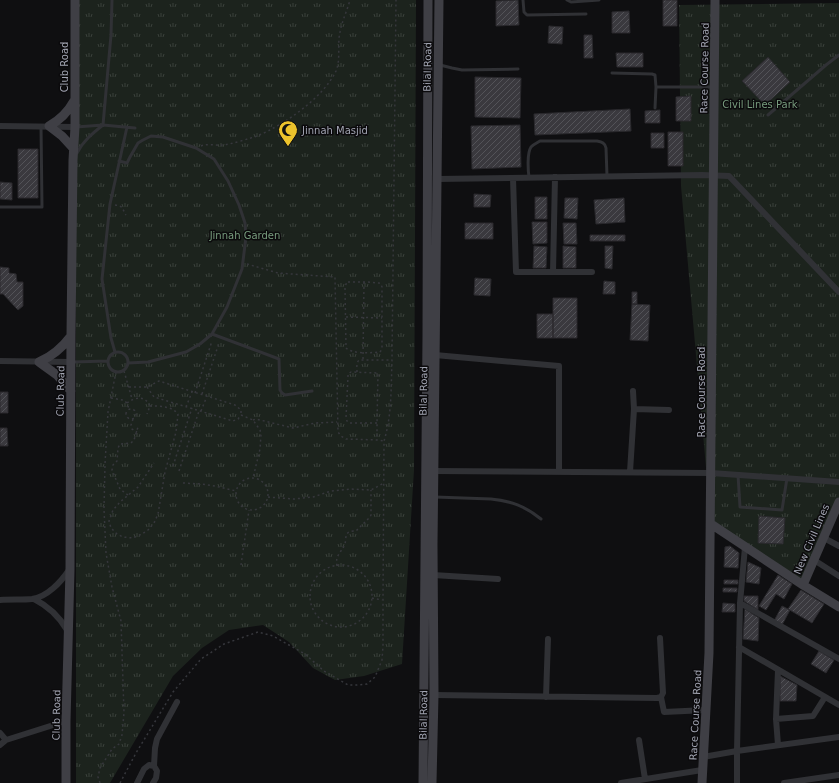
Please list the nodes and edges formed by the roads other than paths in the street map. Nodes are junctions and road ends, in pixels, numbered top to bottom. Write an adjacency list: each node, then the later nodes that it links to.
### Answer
1 (75, 0): 16 (main road, Club Road)
2 (112, 0): 19 (lane)
3 (428, 0): 107 (main road, Bilal Road)
4 (439, 0): 11 (main road, Bilal Road)
5 (523, 0): 9 (lane)
6 (567, 0): 7 (lane)
7 (599, 0)
8 (715, 0): 15 (main road, Race Course Road)
9 (586, 14)
10 (839, 55): 18 (lane)
11 (438, 64): 12 (lane); 33 (main road, Bilal Road)
12 (518, 69)
13 (612, 73): 14 (lane)
14 (656, 87): 15 (lane); 17 (lane)
15 (715, 87): 28 (main road, Race Course Road)
16 (74, 101): 21 (main road); 22 (main road, Club Road)
17 (655, 108)
18 (768, 115)
19 (103, 124): 22 (lane); 23 (lane); 26 (lane)
20 (0, 126): 21 (street)
21 (45, 126): 22 (street); 25 (main road); 34 (lane)
22 (74, 127): 25 (main road, Club Road)
23 (127, 127): 24 (lane); 27 (lane)
24 (135, 128)
25 (73, 148): 26 (main road, Club Road)
26 (73, 160): 39 (main road, Club Road)
27 (119, 161): 38 (lane); 40 (lane)
28 (714, 175): 29 (street); 37 (street); 55 (main road, Race Course Road)
29 (607, 176): 30 (lane); 31 (street)
30 (529, 177): 31 (street); 32 (street)
31 (556, 177): 35 (street)
32 (513, 178): 33 (street); 35 (street)
33 (436, 179): 41 (main road, Bilal Road)
34 (0, 207)
35 (553, 272): 36 (street)
36 (592, 272)
37 (839, 292)
38 (213, 334): 46 (lane); 48 (lane)
39 (71, 336): 44 (main road); 45 (main road, Club Road)
40 (114, 352): 43 (lane); 46 (lane)
41 (435, 355): 52 (main road, Bilal Road); 53 (street)
42 (0, 361): 44 (street)
43 (107, 361): 45 (lane); 46 (lane)
44 (39, 362): 45 (street); 47 (main road)
45 (71, 362): 47 (main road, Club Road)
46 (128, 363)
47 (71, 391): 68 (main road, Club Road)
48 (312, 391)
49 (633, 391): 50 (street)
50 (634, 409): 51 (street); 54 (street)
51 (669, 410)
52 (434, 471): 53 (street); 59 (main road, Bilal Road)
53 (559, 472): 54 (street)
54 (630, 472): 55 (street)
55 (711, 473): 56 (street); 63 (main road, Race Course Road)
56 (738, 475): 57 (street); 57 (lane)
57 (787, 478): 58 (street)
58 (839, 482)
59 (433, 497): 62 (lane); 69 (main road, Bilal Road)
60 (839, 502): 61 (main road, New Civil Lines)
61 (836, 517): 64 (main road, New Civil Lines)
62 (541, 519)
63 (711, 524): 66 (main road); 89 (main road, Race Course Road)
64 (824, 538): 65 (street); 67 (main road, New Civil Lines)
65 (839, 546)
66 (745, 547): 72 (main road); 75 (street)
67 (814, 560): 70 (street); 72 (main road, New Civil Lines)
68 (70, 570): 73 (street); 77 (main road, Club Road)
69 (433, 575): 71 (street); 83 (main road, Bilal Road)
70 (839, 576)
71 (498, 579)
72 (804, 585): 76 (main road)
73 (34, 599): 74 (street); 77 (street)
74 (0, 600)
75 (740, 603): 80 (street); 81 (street)
76 (839, 607)
77 (68, 631): 91 (main road, Club Road)
78 (660, 638): 85 (street)
79 (548, 639): 84 (street)
80 (739, 647): 82 (street); 98 (street)
81 (839, 659)
82 (778, 670): 86 (street); 90 (street)
83 (434, 695): 84 (street); 108 (main road, Bilal Road)
84 (546, 697): 85 (street)
85 (661, 697): 89 (street)
86 (825, 697): 88 (street); 90 (street)
87 (177, 702): 100 (street)
88 (839, 705)
89 (706, 710): 99 (main road, Race Course Road)
90 (776, 719): 96 (street)
91 (66, 721): 94 (street); 104 (main road, Club Road)
92 (0, 733): 94 (street)
93 (839, 737): 96 (street)
94 (6, 740): 97 (street)
95 (639, 740): 103 (street)
96 (778, 745): 98 (street)
97 (0, 746)
98 (737, 751): 99 (street); 111 (street)
99 (704, 757): 101 (main road, Race Course Road)
100 (154, 766): 105 (street); 106 (street)
101 (702, 770): 103 (street); 110 (main road, Race Course Road)
102 (839, 776): 112 (street)
103 (645, 779): 109 (street)
104 (66, 783)
105 (137, 783)
106 (153, 783)
107 (423, 783)
108 (432, 783)
109 (621, 783)
110 (702, 783)
111 (737, 783)
112 (784, 783)

